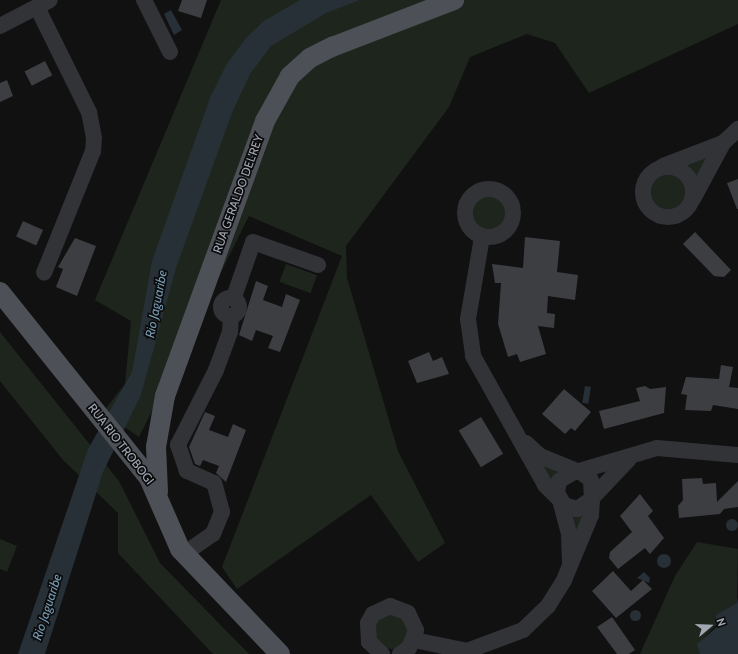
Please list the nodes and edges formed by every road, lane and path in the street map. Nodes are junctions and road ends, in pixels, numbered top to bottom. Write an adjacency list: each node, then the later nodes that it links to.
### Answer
1 (144, 0): 5 (street)
2 (454, 0): 18 (main road, RUA GERALDO DEL'REY)
3 (37, 4): 4 (street); 12 (street)
4 (0, 26)
5 (170, 52)
6 (738, 129): 7 (street)
7 (723, 142): 8 (street); 9 (street)
8 (660, 167): 9 (street); 9 (street)
9 (692, 200)
10 (482, 237): 14 (street)
11 (318, 265): 21 (street)
12 (44, 272)
13 (0, 292): 18 (main road, RUA RIO TROBOGI)
14 (520, 438): 17 (street); 20 (street)
15 (635, 454): 16 (street); 17 (street); 19 (street)
16 (738, 455)
17 (575, 472): 19 (street); 20 (street)
18 (158, 492): 21 (main road, RUA RIO TROBOGI)
19 (593, 498): 20 (street); 22 (street)
20 (559, 500): 22 (street)
21 (184, 554): 24 (main road, RUA RIO TROBOGI)
22 (570, 561): 23 (street)
23 (414, 640): 25 (street); 26 (street)
24 (280, 654)
25 (382, 654)
26 (400, 654)

